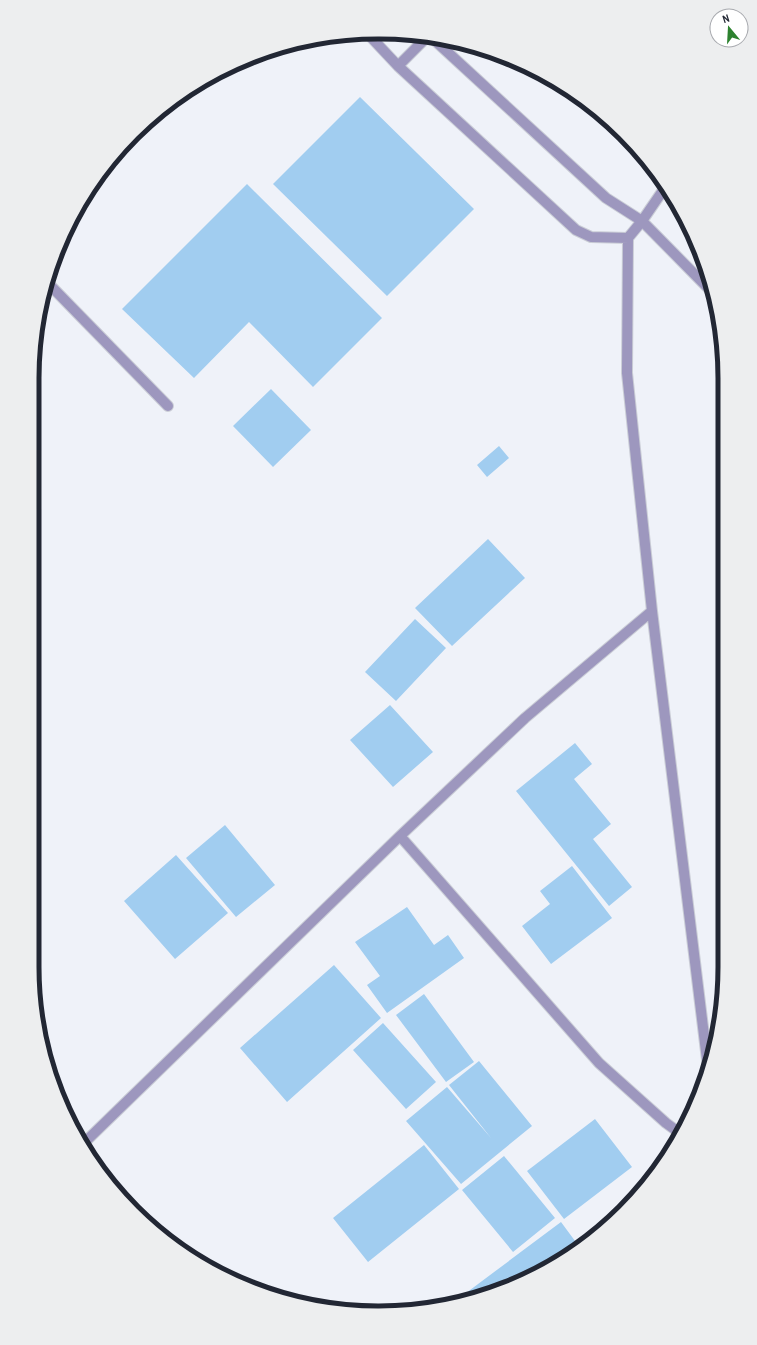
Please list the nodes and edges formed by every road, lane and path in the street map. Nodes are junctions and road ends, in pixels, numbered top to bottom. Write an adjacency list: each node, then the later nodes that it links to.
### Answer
1 (373, 39): 4 (street)
2 (423, 42): 4 (street)
3 (439, 45): 6 (street)
4 (398, 66): 7 (street)
5 (662, 192): 6 (street)
6 (642, 221): 7 (street); 8 (street)
7 (628, 238): 11 (street)
8 (704, 284)
9 (52, 287): 10 (street)
10 (168, 406)
11 (652, 611): 12 (street); 13 (street)
12 (400, 836): 14 (street); 15 (street)
13 (706, 1053)
14 (676, 1130)
15 (87, 1140)

